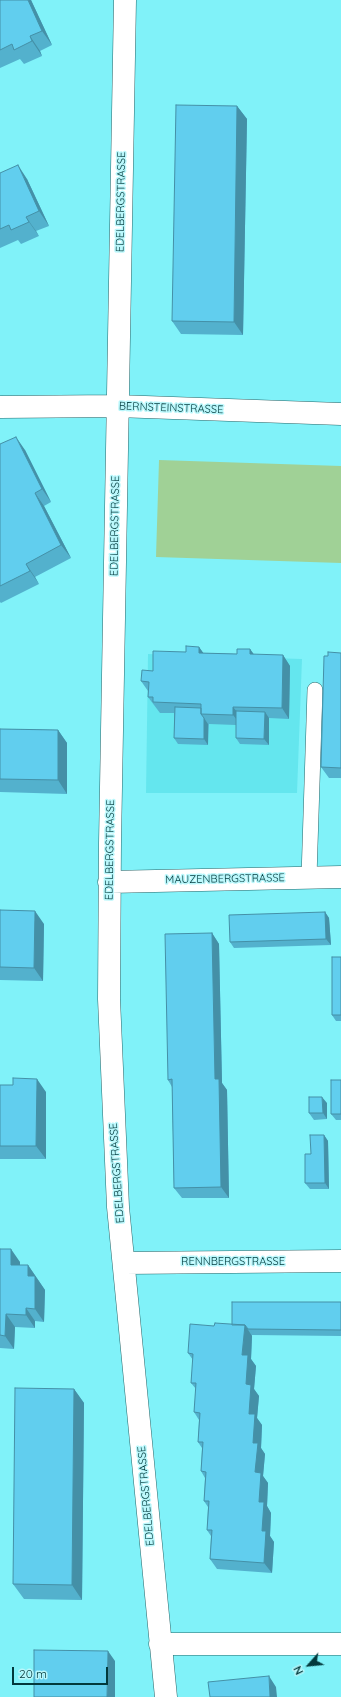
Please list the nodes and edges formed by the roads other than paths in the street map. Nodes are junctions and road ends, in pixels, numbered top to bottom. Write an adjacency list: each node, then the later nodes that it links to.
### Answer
1 (125, 0): 2 (street, EDELBERGSTRASSE)
2 (117, 406): 3 (street, BERNSTEINSTRASSE); 4 (street, BERNSTEINSTRASSE); 8 (street, EDELBERGSTRASSE)
3 (0, 407)
4 (341, 414)
5 (315, 690): 6 (lane)
6 (309, 877): 7 (street, MAUZENBERGSTRASSE); 8 (street, MAUZENBERGSTRASSE)
7 (341, 877)
8 (109, 882): 10 (street, EDELBERGSTRASSE)
9 (341, 1261): 10 (street, RENNBERGSTRASSE)
10 (125, 1262): 11 (street, EDELBERGSTRASSE)
11 (160, 1644): 12 (street); 13 (street, EDELBERGSTRASSE)
12 (341, 1644)
13 (166, 1697)

